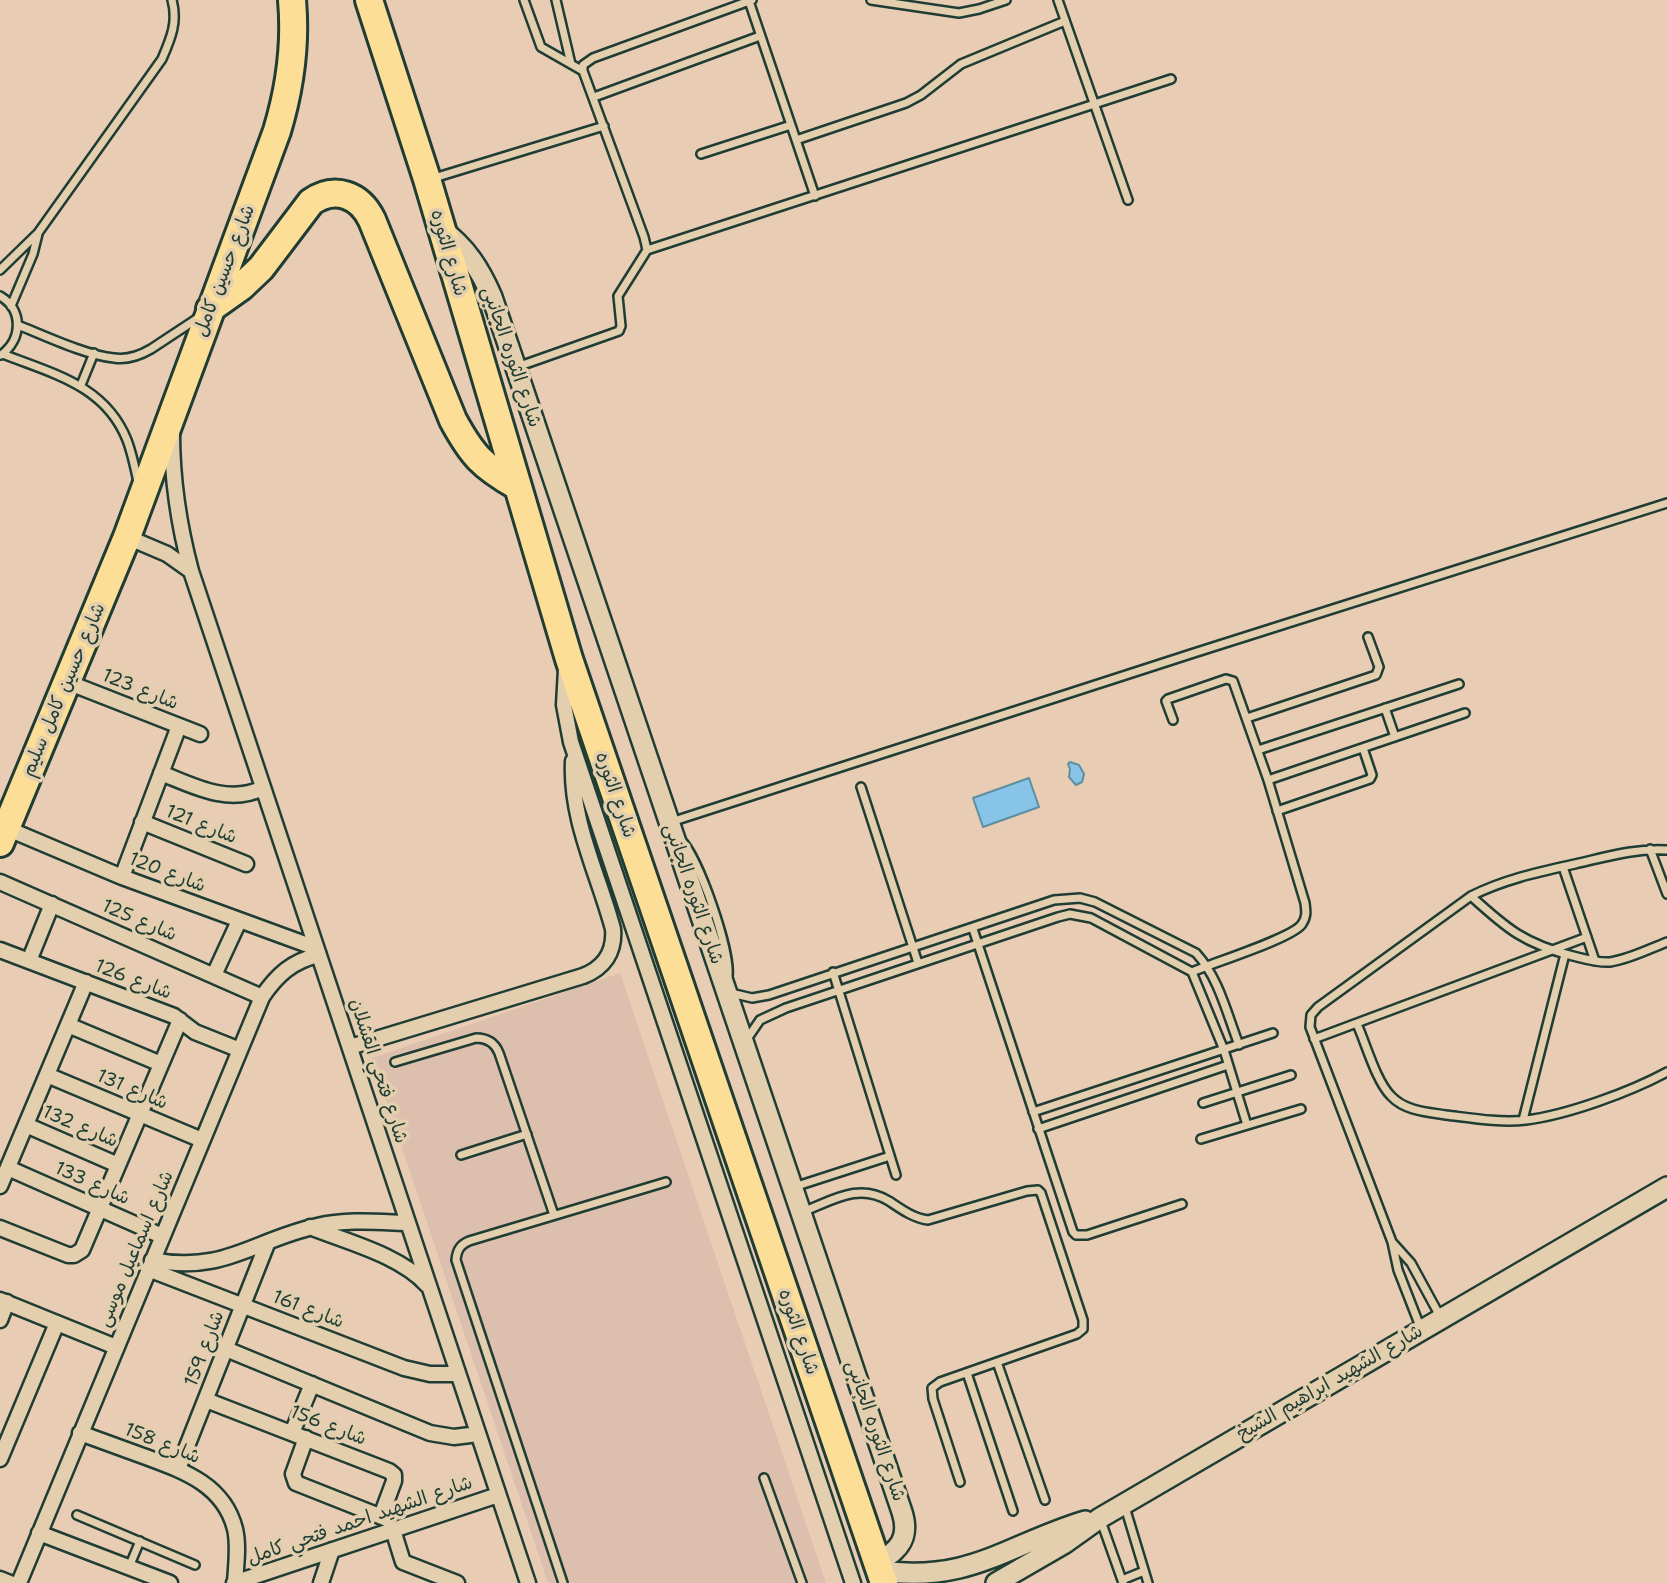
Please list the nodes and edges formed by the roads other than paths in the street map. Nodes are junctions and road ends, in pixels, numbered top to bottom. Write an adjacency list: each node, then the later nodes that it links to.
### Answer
1 (172, 0): 26 (lane)
2 (292, 0): 31 (highway, شارع حسين كامل)
3 (369, 0): 22 (highway, شارع الثوره)
4 (524, 0): 13 (lane)
5 (556, 0): 13 (lane)
6 (751, 0): 12 (lane); 14 (lane)
7 (871, 0): 10 (lane)
8 (1006, 0): 10 (lane)
9 (1058, 0): 11 (lane)
10 (896, 2)
11 (1065, 21): 17 (lane); 20 (lane)
12 (760, 36): 16 (lane); 18 (lane)
13 (571, 64): 14 (lane)
14 (583, 71): 16 (lane)
15 (1171, 79): 17 (lane)
16 (594, 97): 19 (lane)
17 (1095, 104): 23 (lane); 24 (lane)
18 (791, 125): 20 (lane); 21 (lane)
19 (604, 126): 22 (lane); 27 (lane)
20 (796, 140): 23 (lane)
21 (701, 154)
22 (427, 179): 25 (highway, شارع الثوره)
23 (815, 195): 27 (lane)
24 (1128, 200)
25 (441, 229): 35 (street, شارع الثوره الجانبى); 38 (highway, شارع الثوره)
26 (38, 233): 28 (lane); 30 (lane)
27 (647, 250): 35 (lane)
28 (0, 270)
29 (0, 296): 30 (lane)
30 (12, 306): 32 (lane)
31 (210, 309): 33 (lane); 37 (highway, شارع حسين كامل); 38 (highway)
32 (18, 325): 33 (lane); 34 (lane)
33 (93, 353): 36 (lane)
34 (1, 355): 36 (lane)
35 (516, 368): 63 (street, شارع الثوره الجانبى)
36 (81, 386): 39 (lane)
37 (173, 411): 39 (highway, شارع حسين كامل); 42 (street, شارع فتحي القشلان)
38 (517, 486): 44 (highway, شارع الثوره)
39 (142, 496): 41 (highway, شارع حسين كامل)
40 (1667, 503): 63 (lane)
41 (127, 537): 42 (street); 45 (highway, شارع حسين كامل سليم)
42 (191, 571): 60 (street, شارع فتحي القشلان)
43 (1368, 637): 49 (lane)
44 (569, 659): 55 (street); 180 (highway, شارع الثوره)
45 (67, 682): 51 (street, شارع 123); 64 (highway, شارع حسين كامل سليم)
46 (1459, 684): 47 (lane)
47 (1385, 708): 53 (lane); 56 (lane)
48 (1465, 713): 53 (lane)
49 (1247, 718): 50 (lane); 56 (lane)
50 (1173, 720)
51 (179, 726): 52 (street, شارع 123); 57 (street)
52 (200, 734)
53 (1395, 737): 54 (lane)
54 (1363, 748): 58 (lane); 61 (lane)
55 (573, 749): 104 (street); 193 (street)
56 (1258, 750): 58 (lane)
57 (161, 773): 60 (street); 62 (street)
58 (1268, 780): 61 (lane)
59 (861, 787): 79 (lane)
60 (263, 788): 81 (street, شارع فتحي القشلان)
61 (1278, 811): 87 (lane)
62 (142, 822): 67 (street, شارع 121); 69 (street)
63 (671, 829): 92 (street, شارع الثوره الجانبى)
64 (3, 836): 69 (street, شارع 120)
65 (1650, 849): 66 (lane); 68 (lane); 71 (lane)
66 (1667, 850)
67 (246, 864)
68 (1563, 867): 72 (lane); 76 (lane)
69 (122, 877): 74 (street, شارع 120)
70 (0, 881): 73 (street, شارع 125)
71 (1667, 894)
72 (1471, 897): 82 (lane); 101 (lane)
73 (52, 904): 84 (street); 90 (street, شارع 125)
74 (239, 920): 81 (street, شارع 120); 90 (street)
75 (973, 929): 78 (lane); 79 (lane); 87 (lane)
76 (1587, 937): 82 (lane); 85 (lane)
77 (1667, 942): 85 (lane)
78 (978, 944): 86 (lane); 89 (lane); 116 (lane)
79 (914, 947): 86 (lane); 88 (lane)
80 (0, 950): 84 (street, شارع 126)
81 (317, 951): 94 (street, شارع اسماعيل موسى); 104 (street, شارع فتحي القشلان)
82 (1553, 951): 83 (lane); 98 (lane)
83 (1565, 954): 85 (lane); 118 (lane)
84 (29, 961): 91 (street, شارع 126)
85 (1595, 961)
86 (918, 963): 93 (lane)
87 (1208, 965): 89 (lane); 103 (lane)
88 (833, 972): 93 (lane); 95 (lane)
89 (1192, 972): 106 (lane)
90 (214, 975): 94 (street, شارع 125)
91 (86, 982): 97 (street, شارع 126); 99 (street)
92 (725, 988): 95 (lane); 102 (street, شارع الثوره الجانبى)
93 (839, 990): 96 (lane); 126 (lane)
94 (262, 997): 105 (street, شارع اسماعيل موسى)
95 (762, 997): 96 (lane)
96 (768, 1015): 102 (lane)
97 (180, 1020): 105 (street, شارع 126); 108 (street)
98 (1357, 1024): 101 (lane); 118 (lane)
99 (68, 1025): 108 (street); 111 (street)
100 (1273, 1033): 103 (lane)
101 (1314, 1039): 142 (lane)
102 (746, 1045): 132 (street, شارع الثوره الجانبى)
103 (1239, 1045): 106 (lane)
104 (350, 1047): 138 (street, شارع فتحي القشلان)
105 (240, 1050): 124 (street, شارع اسماعيل موسى)
106 (1224, 1051): 109 (lane); 116 (lane)
107 (395, 1062): 122 (lane)
108 (161, 1064): 117 (street)
109 (1228, 1065): 113 (lane); 121 (lane)
110 (1667, 1072): 118 (lane)
111 (47, 1075): 117 (street, شارع 131); 119 (street)
112 (1290, 1075): 113 (lane)
113 (1237, 1092): 114 (lane); 120 (lane)
114 (1203, 1103)
115 (1301, 1109): 120 (lane)
116 (1033, 1112): 121 (lane)
117 (140, 1114): 124 (street, شارع 131); 127 (street)
118 (1523, 1120)
119 (26, 1125): 127 (street, شارع 132); 128 (street)
120 (1247, 1125): 123 (lane)
121 (1038, 1129): 134 (lane)
122 (527, 1134): 125 (lane); 137 (lane)
123 (1201, 1139)
124 (202, 1140): 141 (street, شارع اسماعيل موسى)
125 (461, 1155)
126 (890, 1156): 129 (lane); 132 (lane)
127 (118, 1165): 135 (street)
128 (8, 1168): 131 (street); 135 (street, شارع 133)
129 (896, 1175)
130 (666, 1182): 137 (lane)
131 (0, 1186)
132 (793, 1187): 136 (street, شارع الثوره الجانبى)
133 (1667, 1187): 148 (street, شارع الشهيد ابراهيم الشيخ)
134 (1182, 1205)
135 (100, 1208): 140 (street); 141 (street, شارع 133)
136 (801, 1213): 154 (lane); 180 (street, شارع الثوره الجانبى)
137 (554, 1215): 191 (lane)
138 (408, 1223): 139 (street); 145 (street, شارع فتحي القشلان)
139 (310, 1227): 143 (street); 145 (street)
140 (0, 1228)
141 (162, 1236): 144 (street, شارع اسماعيل موسى)
142 (1392, 1242): 148 (lane); 151 (lane)
143 (267, 1244): 144 (street); 147 (street, شارع 159)
144 (150, 1264): 147 (street, شارع 161); 152 (street, شارع اسماعيل موسى)
145 (429, 1287): 156 (street, شارع فتحي القشلان)
146 (3, 1301): 149 (street); 150 (street)
147 (243, 1306): 153 (street, شارع 159); 156 (street, شارع 161)
148 (1441, 1318): 151 (street, شارع الشهيد ابراهيم الشيخ)
149 (0, 1320)
150 (57, 1323): 152 (street); 162 (street)
151 (1421, 1330): 168 (street, شارع الشهيد ابراهيم الشيخ)
152 (116, 1347): 159 (street, شارع اسماعيل موسى)
153 (226, 1349): 157 (street); 158 (street, شارع 159)
154 (998, 1362): 155 (lane); 167 (lane)
155 (967, 1373): 165 (lane); 169 (lane)
156 (458, 1374): 160 (street, شارع فتحي القشلان)
157 (312, 1384): 160 (street); 161 (street)
158 (206, 1400): 161 (street, شارع 156); 163 (street, شارع 159)
159 (80, 1433): 163 (street, شارع 158); 174 (street, شارع اسماعيل موسى)
160 (478, 1434): 166 (street, شارع فتحي القشلان)
161 (299, 1436): 171 (street); 171 (street, شارع 156)
162 (0, 1459)
163 (178, 1469): 187 (street, شارع 158)
164 (764, 1478): 192 (lane)
165 (960, 1482)
166 (498, 1494): 173 (street, شارع الشهيد احمد فتحي كامل); 190 (street, شارع فتحي القشلان)
167 (1045, 1500)
168 (1124, 1504): 172 (street, شارع الشهيد ابراهيم الشيخ); 179 (lane)
169 (1013, 1511)
170 (77, 1515): 175 (lane)
171 (381, 1516): 173 (street)
172 (1100, 1518): 180 (street); 183 (lane); 194 (street, شارع الشهيد ابراهيم الشيخ)
173 (399, 1528): 176 (street, شارع الشهيد احمد فتحي كامل); 182 (street)
174 (39, 1533): 178 (street); 185 (street, شارع اسماعيل موسى)
175 (140, 1541): 177 (lane); 178 (lane)
176 (332, 1550): 187 (street, شارع الشهيد احمد فتحي كامل); 188 (street)
177 (195, 1564)
178 (129, 1567): 186 (street)
179 (1144, 1571): 183 (lane); 195 (lane)
180 (880, 1572)
181 (0, 1579): 184 (street)
182 (433, 1579): 189 (street)
183 (1122, 1581)
184 (10, 1583)
185 (19, 1583)
186 (170, 1583)
187 (235, 1583)
188 (321, 1583)
189 (457, 1583)
190 (528, 1583)
191 (563, 1583)
192 (802, 1583)
193 (853, 1583)
194 (996, 1583)
195 (1148, 1583)

